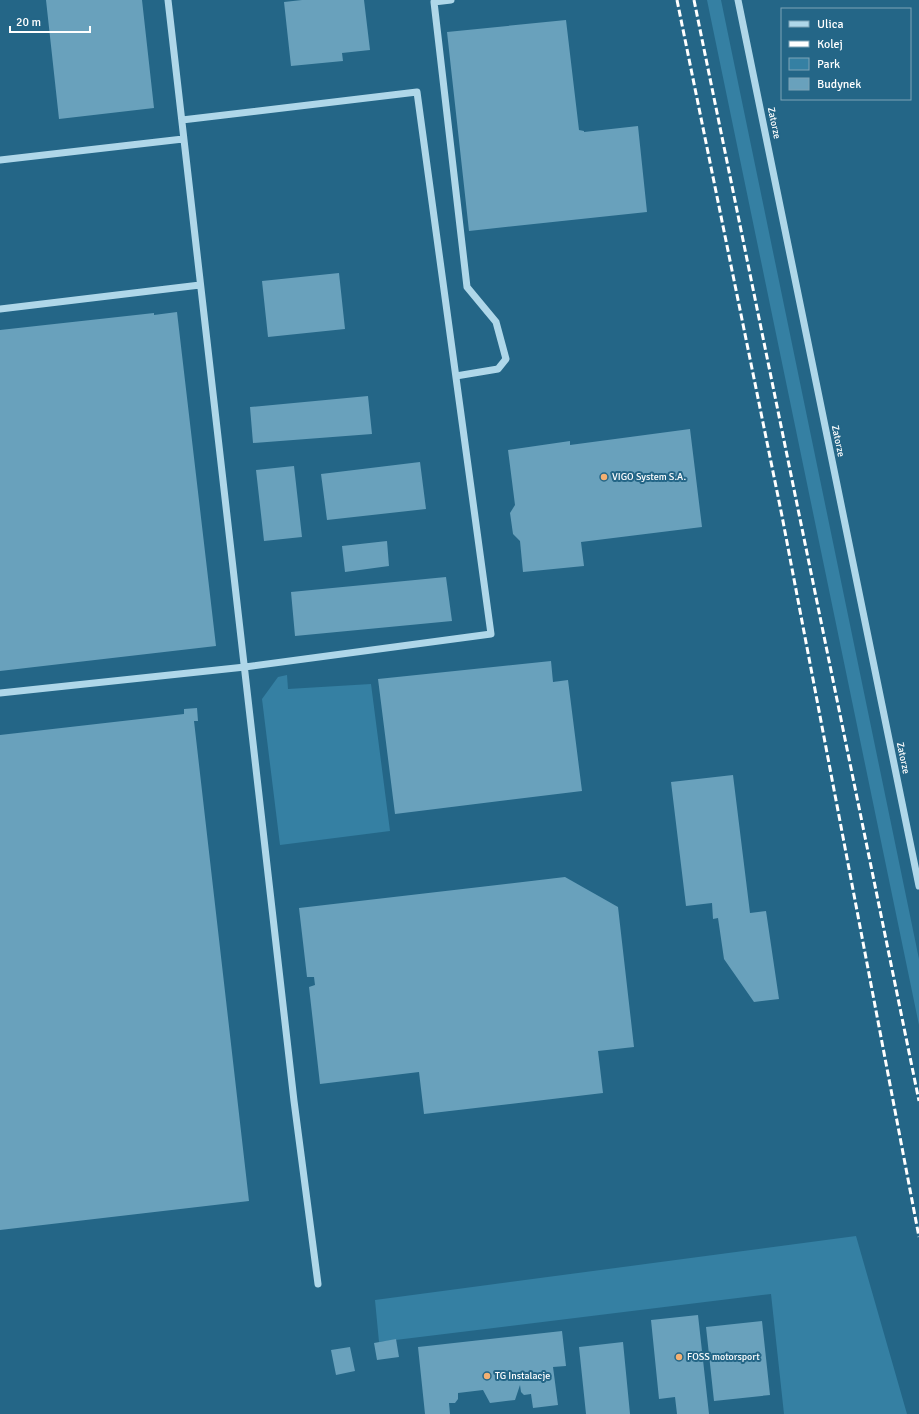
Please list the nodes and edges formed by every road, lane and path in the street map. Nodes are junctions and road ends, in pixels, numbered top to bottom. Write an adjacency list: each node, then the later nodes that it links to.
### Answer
1 (168, 0): 4 (street)
2 (450, 0): 9 (street)
3 (738, 0): 12 (street, Zatorze)
4 (182, 120): 5 (street); 9 (street)
5 (183, 139): 6 (street); 7 (street)
6 (0, 160)
7 (200, 285): 8 (street); 10 (street)
8 (0, 308)
9 (456, 376): 10 (street)
10 (245, 666): 11 (street); 13 (street)
11 (0, 693)
12 (919, 886)
13 (318, 1284)

